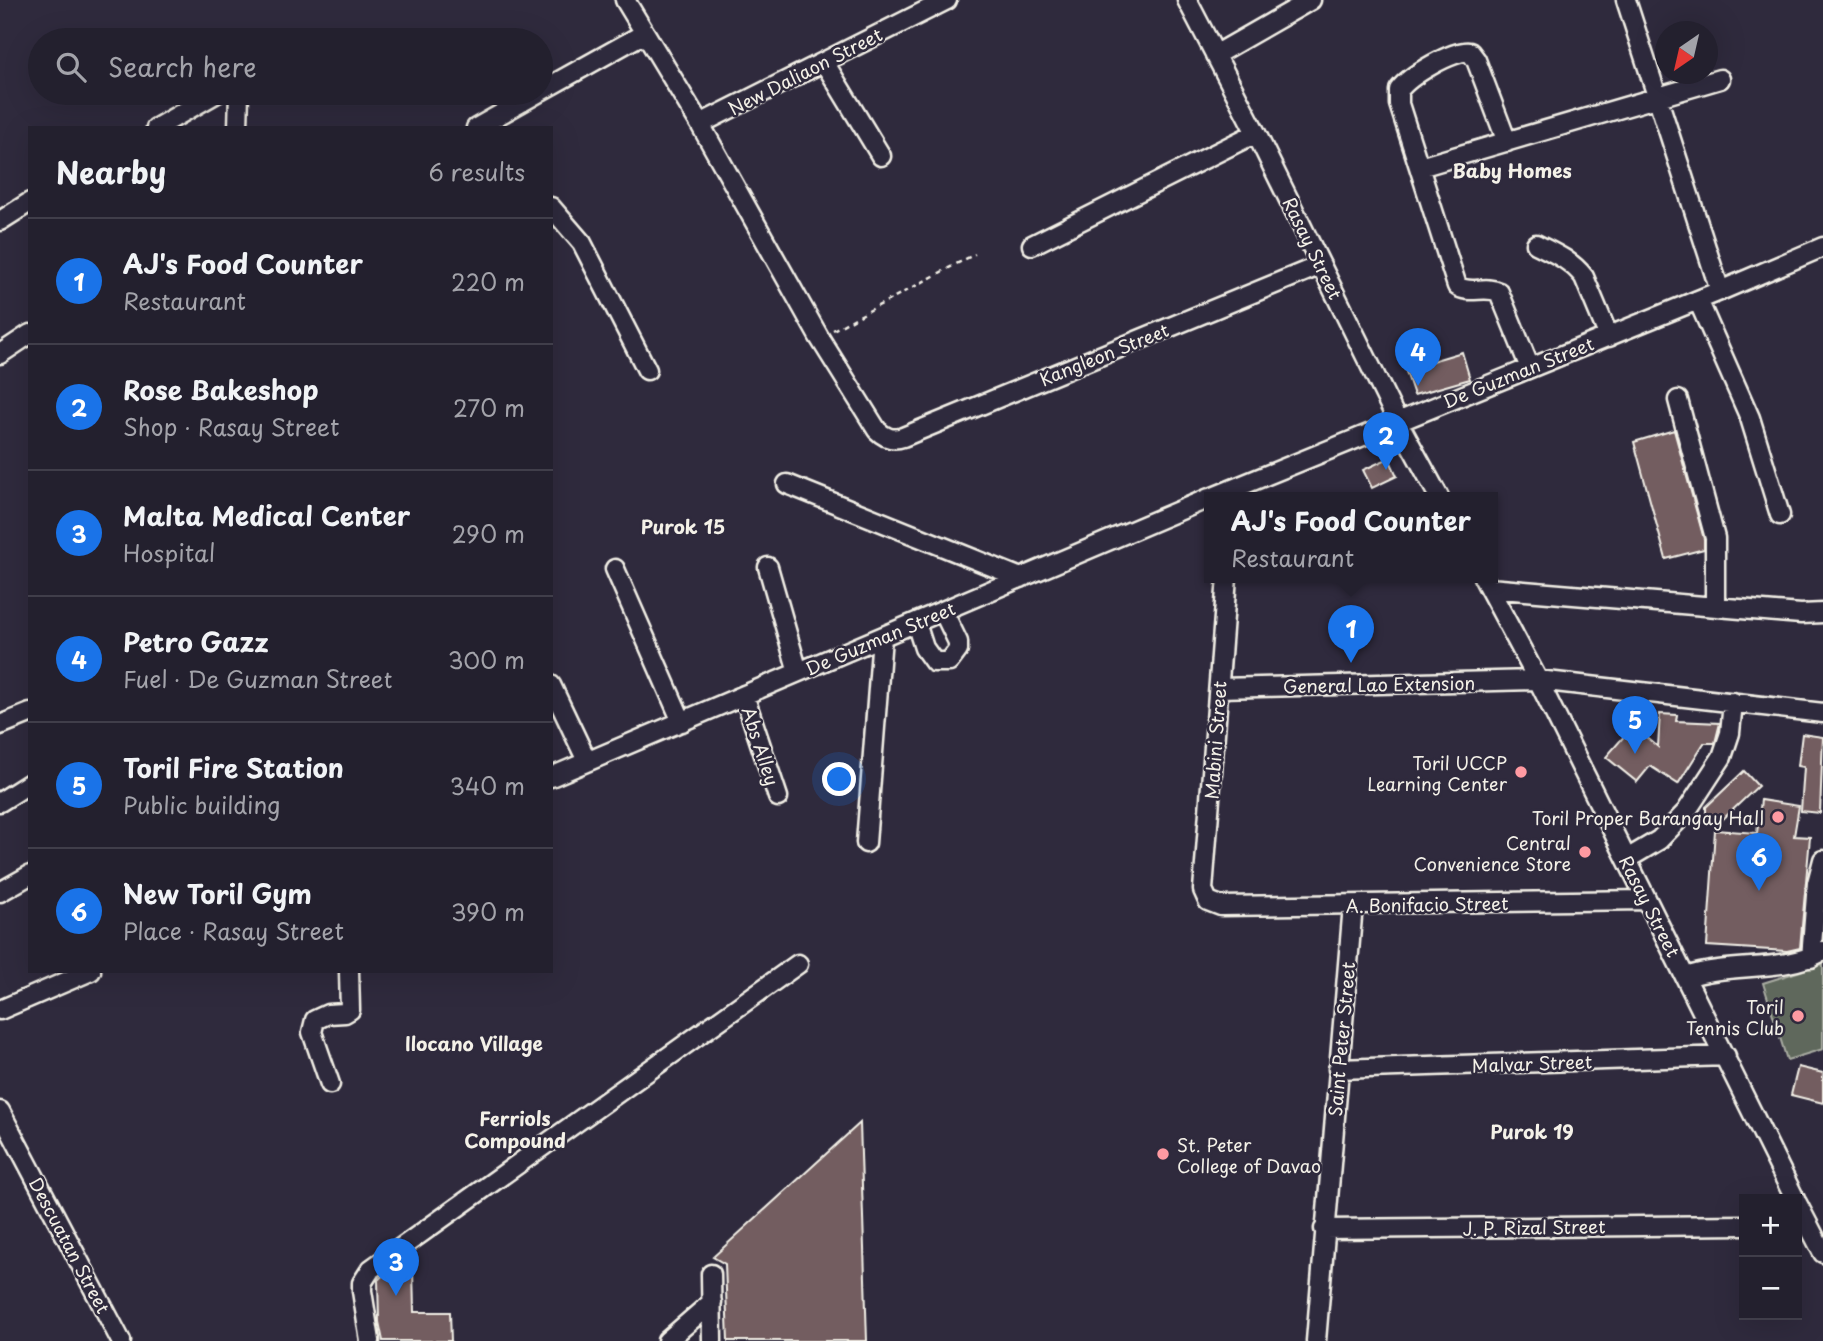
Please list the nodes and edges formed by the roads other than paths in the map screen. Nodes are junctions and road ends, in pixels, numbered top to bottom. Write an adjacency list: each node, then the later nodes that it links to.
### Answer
1 (625, 0): 6 (street)
2 (947, 0): 8 (street, New Daliaon Street)
3 (1187, 0): 7 (street, Rasay Street)
4 (1311, 0): 7 (street)
5 (1626, 0): 11 (street)
6 (645, 33): 10 (street); 15 (street)
7 (1215, 55): 19 (street, Rasay Street)
8 (824, 62): 15 (street, New Daliaon Street); 21 (street)
9 (1720, 79): 11 (street)
10 (553, 85)
11 (1656, 99): 20 (street); 30 (street)
12 (197, 105): 17 (street)
13 (239, 105): 18 (street)
14 (519, 105): 16 (street)
15 (700, 124): 29 (street, Kangleon Street)
16 (486, 125)
17 (160, 126)
18 (238, 126)
19 (1256, 133): 27 (street); 29 (street, Rasay Street)
20 (1507, 142): 22 (street); 22 (street)
21 (881, 156)
22 (1420, 167): 35 (street)
23 (28, 203): 25 (street)
24 (553, 209): 36 (street)
25 (0, 221)
26 (1536, 244): 33 (street)
27 (1032, 245)
28 (1823, 247): 30 (street, De Guzman Street)
29 (1321, 265): 38 (street, Rasay Street)
30 (1720, 291): 31 (street, De Guzman Street)
31 (1698, 300): 33 (street, De Guzman Street); 43 (street)
32 (28, 335): 34 (street)
33 (1609, 337): 35 (street, De Guzman Street)
34 (0, 354)
35 (1530, 368): 38 (street, De Guzman Street)
36 (647, 370)
37 (1678, 400): 49 (street)
38 (1397, 420): 40 (street, De Guzman Street); 41 (street, Rasay Street)
39 (787, 484): 46 (street)
40 (1224, 492)
41 (1436, 492)
42 (1204, 500): 46 (street, De Guzman Street)
43 (1780, 515)
44 (768, 567): 54 (street)
45 (615, 569): 62 (street)
46 (1021, 578): 50 (street, De Guzman Street)
47 (1227, 583): 56 (street, Mabini Street)
48 (1486, 583): 49 (street); 55 (street, Rasay Street)
49 (1715, 607): 51 (street)
50 (943, 611): 52 (street, De Guzman Street); 52 (street)
51 (1823, 613)
52 (916, 623): 53 (street, De Guzman Street)
53 (882, 637): 54 (street, De Guzman Street); 69 (street)
54 (798, 672): 58 (street, De Guzman Street)
55 (1538, 680): 56 (street, General Lao Extension); 59 (street, General Lao Extension); 70 (street, Rasay Street)
56 (1219, 688): 75 (street, Mabini Street)
57 (553, 689): 64 (street)
58 (744, 695): 62 (street, De Guzman Street); 67 (street, Abs Alley)
59 (1733, 702): 60 (street, General Lao Extension); 70 (street)
60 (1823, 713)
61 (28, 714): 63 (street)
62 (682, 722): 64 (street, De Guzman Street)
63 (0, 725)
64 (587, 761): 65 (street, De Guzman Street)
65 (553, 776)
66 (28, 784): 68 (street)
67 (778, 797)
68 (0, 802)
69 (866, 843)
70 (1627, 859): 74 (street, Rasay Street)
71 (1823, 860): 77 (street)
72 (28, 876): 73 (street)
73 (0, 892)
74 (1647, 900): 76 (street, A. Bonifacio Street); 81 (street, Rasay Street)
75 (1208, 901): 76 (street, A. Bonifacio Street)
76 (1353, 905): 84 (street, Saint Peter Street)
77 (1817, 954): 81 (street)
78 (798, 964): 95 (street)
79 (349, 973): 85 (street)
80 (69, 976): 82 (street)
81 (1686, 977): 83 (street, Rasay Street)
82 (0, 1010)
83 (1726, 1056): 84 (street, Malvar Street); 87 (street, Rasay Street)
84 (1338, 1069): 90 (street, Saint Peter Street)
85 (330, 1084)
86 (0, 1111): 94 (street, Descuatan Street)
87 (1793, 1194)
88 (1802, 1224): 91 (street, Rasay Street)
89 (1739, 1225): 90 (street, J. P. Rizal Street)
90 (1324, 1229): 98 (street, Saint Peter Street)
91 (1823, 1253)
92 (711, 1274): 93 (street)
93 (712, 1302): 96 (street); 97 (street)
94 (121, 1341)
95 (370, 1341)
96 (667, 1341)
97 (712, 1341)
98 (1316, 1341)

